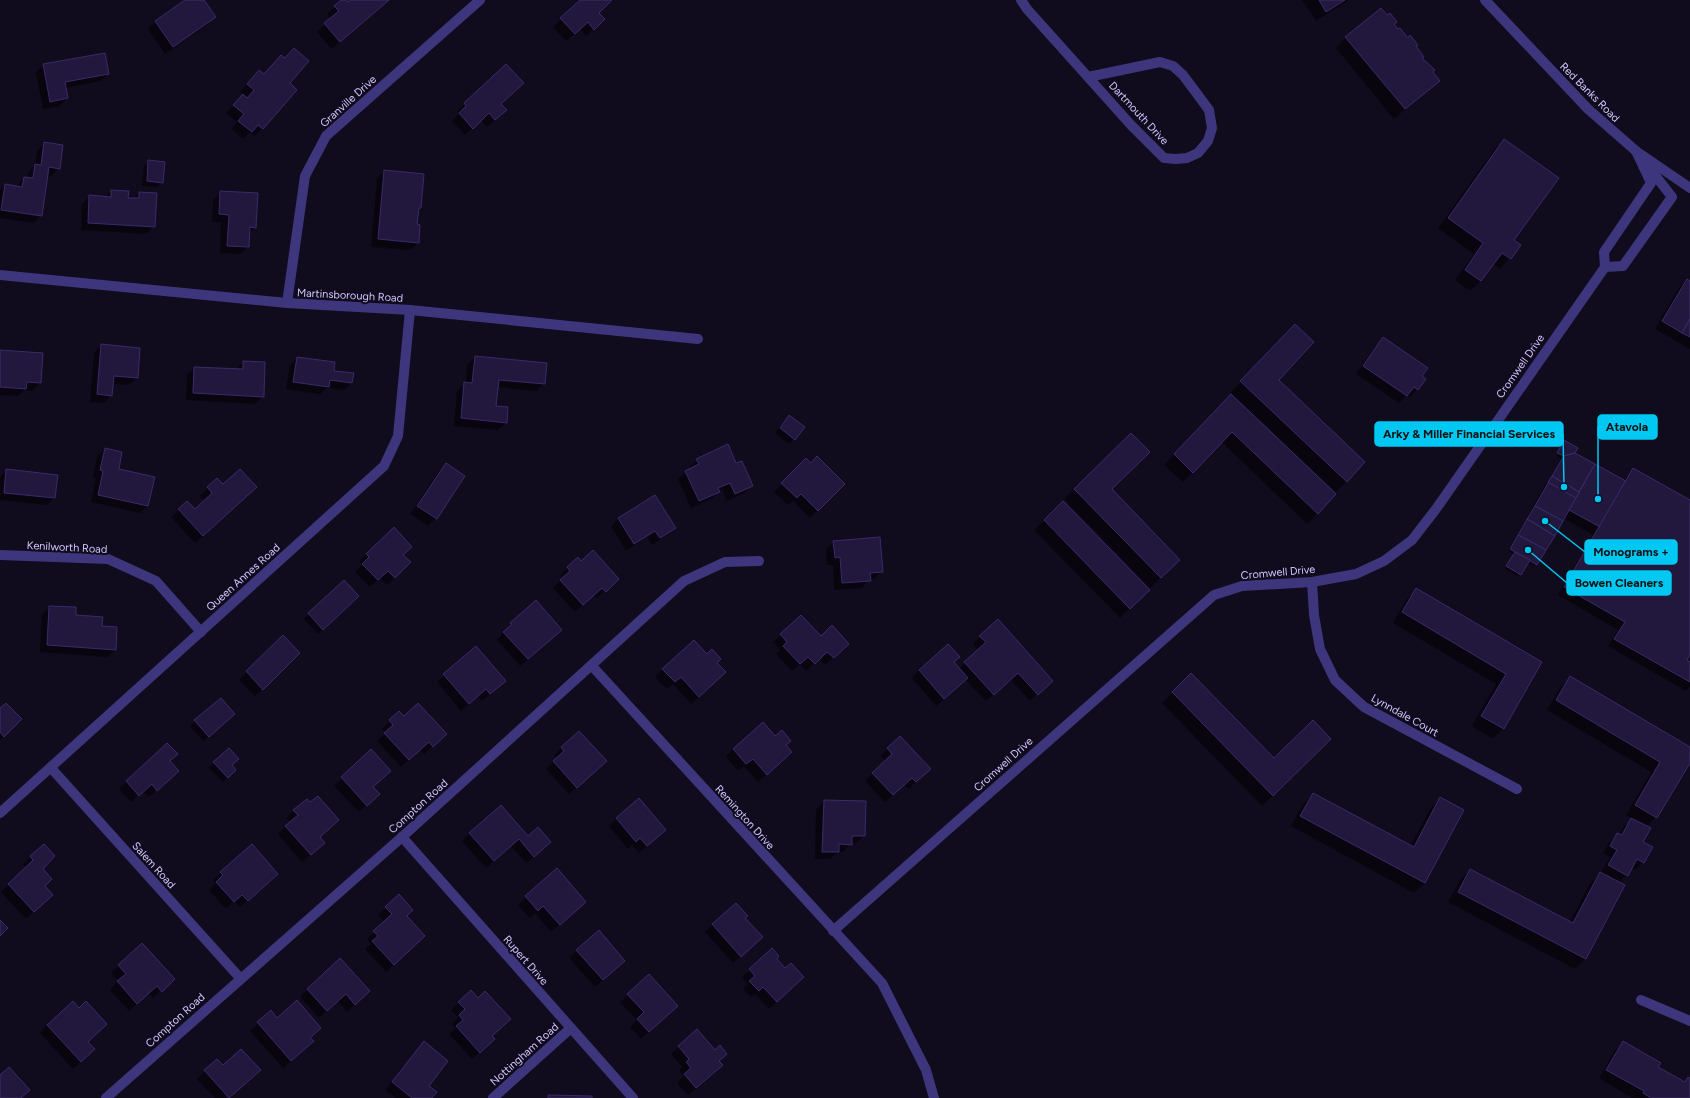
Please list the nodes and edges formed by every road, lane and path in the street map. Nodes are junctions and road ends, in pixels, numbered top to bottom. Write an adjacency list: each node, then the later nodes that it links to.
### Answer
1 (480, 0): 9 (street, Granville Drive)
2 (1021, 0): 4 (street, Dartmouth Drive)
3 (1485, 0): 5 (street, Red Banks Road)
4 (1088, 77): 4 (street, Dartmouth Drive)
5 (1636, 151): 6 (street, Red Banks Road); 7 (street, Cromwell Drive); 7 (street)
6 (1690, 188)
7 (1605, 267): 14 (street, Cromwell Drive)
8 (0, 275): 9 (street, Martinsborough Road)
9 (287, 303): 10 (street, Martinsborough Road)
10 (410, 310): 11 (street, Martinsborough Road); 15 (street, Queen Annes Road)
11 (698, 339)
12 (0, 555): 15 (street, Kenilworth Road)
13 (759, 561): 16 (street, Compton Road)
14 (1312, 582): 18 (street, Lynndale Court); 21 (street, Cromwell Drive)
15 (201, 632): 17 (street, Queen Annes Road)
16 (592, 666): 20 (street, Compton Road); 21 (street, Remington Drive)
17 (51, 768): 19 (street, Queen Annes Road); 22 (street, Salem Road)
18 (1517, 789)
19 (0, 813)
20 (402, 837): 22 (street, Compton Road); 25 (street, Rupert Drive)
21 (833, 931): 29 (street, Remington Drive)
22 (240, 978): 26 (street, Compton Road)
23 (1641, 1000): 24 (street)
24 (1690, 1021)
25 (571, 1028): 27 (street, Nottingham Road); 28 (street, Rupert Drive)
26 (106, 1098)
27 (493, 1098)
28 (633, 1098)
29 (934, 1098)

